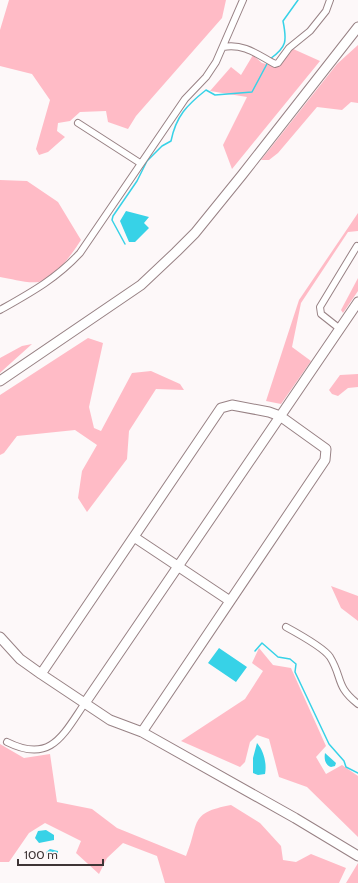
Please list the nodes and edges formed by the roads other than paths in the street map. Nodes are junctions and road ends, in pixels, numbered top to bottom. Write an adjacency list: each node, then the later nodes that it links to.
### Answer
1 (243, 0): 4 (street)
2 (330, 0): 4 (street)
3 (358, 27): 11 (street)
4 (223, 47): 6 (street)
5 (78, 123): 6 (street)
6 (140, 163): 9 (street)
7 (358, 246): 10 (street)
8 (358, 302): 10 (street)
9 (0, 310)
10 (340, 329): 12 (street)
11 (0, 381)
12 (280, 416): 13 (street); 14 (street); 15 (street)
13 (134, 537): 14 (street); 18 (street)
14 (177, 566): 15 (street); 19 (street)
15 (230, 601): 21 (street)
16 (286, 627): 20 (street)
17 (0, 636): 18 (street)
18 (41, 674): 19 (street)
19 (85, 703): 21 (street); 22 (street)
20 (358, 704)
21 (142, 732): 23 (street)
22 (7, 742)
23 (358, 856)

